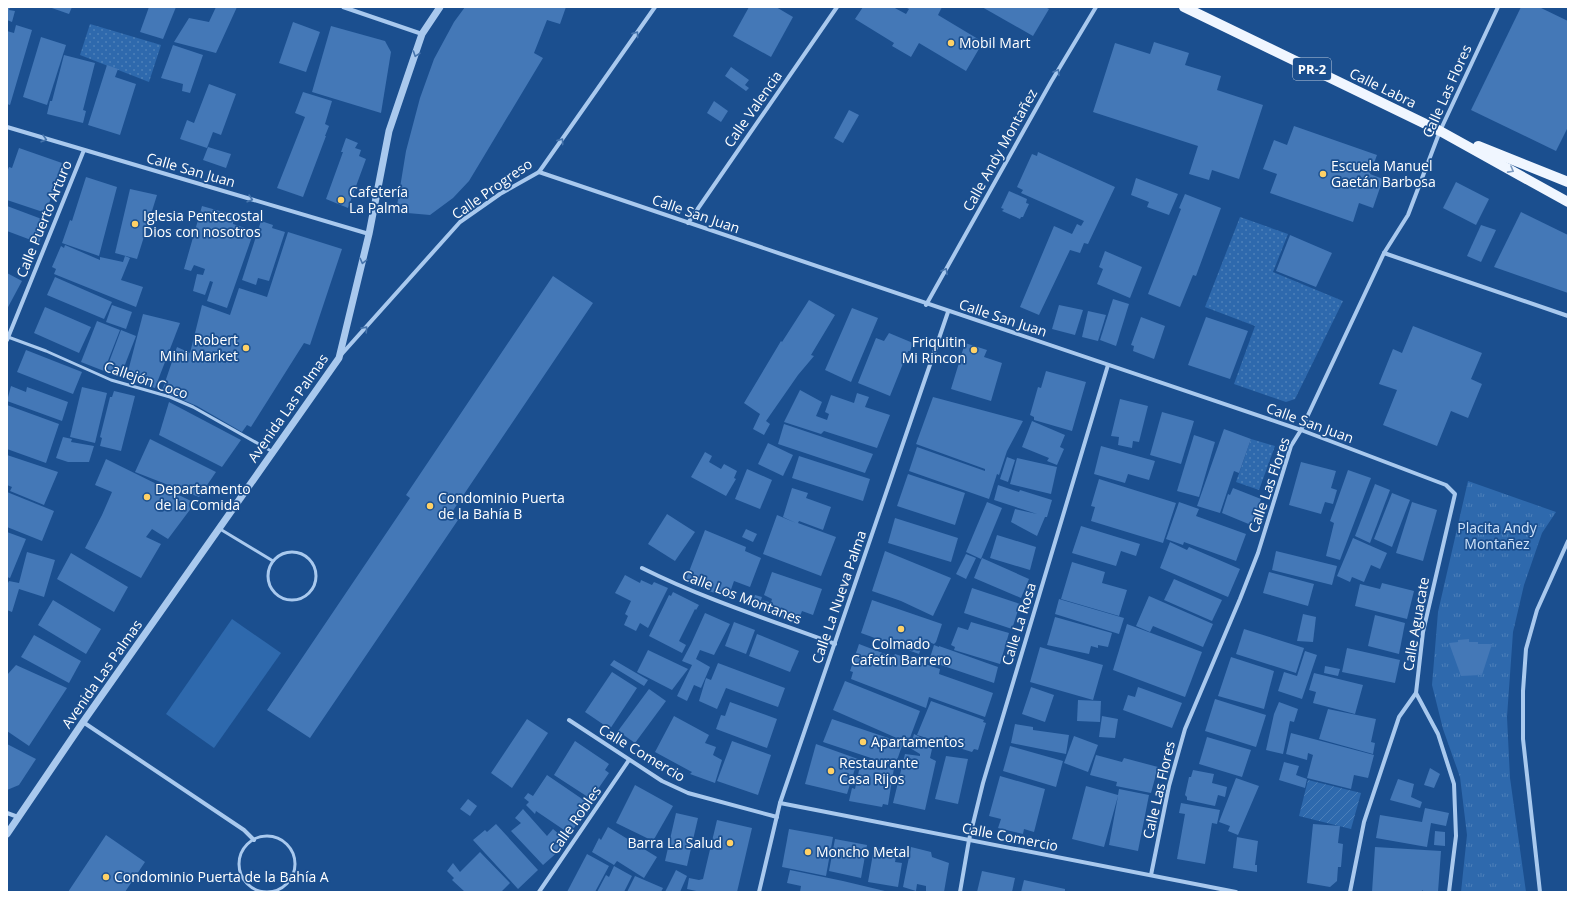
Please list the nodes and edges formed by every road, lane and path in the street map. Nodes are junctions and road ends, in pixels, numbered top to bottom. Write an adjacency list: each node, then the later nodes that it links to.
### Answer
1 (343, 7): 8 (street)
2 (440, 7): 8 (street, Avenida Las Palmas)
3 (655, 7): 12 (street, Calle Progreso, one-way to 3)
4 (837, 7): 15 (street, Calle Valencia)
5 (1096, 7): 18 (street, Calle Andy Montañez, one-way to 5)
6 (1184, 7): 10 (main road, Calle Labra / PR-2)
7 (1498, 7): 10 (street, Calle Las Flores)
8 (422, 34): 16 (street, Avenida Las Palmas, one-way to 16)
9 (7, 127): 11 (street, Calle San Juan, one-way to 11)
10 (1440, 131): 13 (main road, Calle Labra / PR-2); 14 (main road, Calle Labra / PR-2, one-way to 14); 17 (street, Calle Las Flores)
11 (84, 150): 16 (street, Calle San Juan, one-way to 16); 21 (street, Calle Puerto Arturo)
12 (539, 172): 15 (street, Calle San Juan); 22 (street, Calle Progreso, one-way to 12)
13 (1568, 182)
14 (1568, 202)
15 (688, 223): 18 (street, Calle San Juan)
16 (369, 234): 22 (street, Avenida Las Palmas, one-way to 22)
17 (1384, 253): 20 (street); 24 (street, Calle Las Flores)
18 (926, 305): 19 (street, Calle San Juan)
19 (948, 312): 23 (street, Calle San Juan); 31 (street, Calle La Nueva Palma)
20 (1568, 316)
21 (8, 338): 25 (lane, Callejón Coco)
22 (339, 358): 25 (street, Avenida Las Palmas)
23 (1108, 365): 24 (street, Calle San Juan); 42 (street, Calle La Rosa)
24 (1301, 430): 26 (street, Calle San Juan); 43 (street, Calle Las Flores)
25 (273, 452): 27 (street, Avenida Las Palmas)
26 (1455, 494): 32 (street, Calle Aguacate)
27 (220, 528): 29 (lane); 34 (street, Avenida Las Palmas)
28 (1568, 541): 50 (street)
29 (273, 561): 29 (lane)
30 (642, 568): 31 (street, Calle Los Montanes)
31 (835, 644): 36 (street, Calle La Nueva Palma)
32 (1416, 693): 48 (street, Calle Aguacate); 49 (street)
33 (569, 720): 35 (street, Calle Comercio)
34 (83, 722): 39 (street, Avenida Las Palmas); 41 (street)
35 (629, 760): 38 (street, Calle Comercio); 44 (street, Calle Robles)
36 (780, 803): 38 (street, Calle La Nueva Palma); 42 (street, Calle Comercio)
37 (7, 813): 39 (street)
38 (777, 816): 45 (street, Calle La Nueva Palma)
39 (18, 817): 40 (street, Avenida Las Palmas)
40 (7, 834)
41 (254, 840): 41 (lane)
42 (969, 840): 43 (street, Calle Comercio); 46 (street, Calle La Rosa)
43 (1151, 876): 47 (street, Calle Comercio)
44 (539, 892)
45 (759, 892)
46 (960, 892)
47 (1236, 892)
48 (1350, 892)
49 (1449, 892)
50 (1540, 892)

